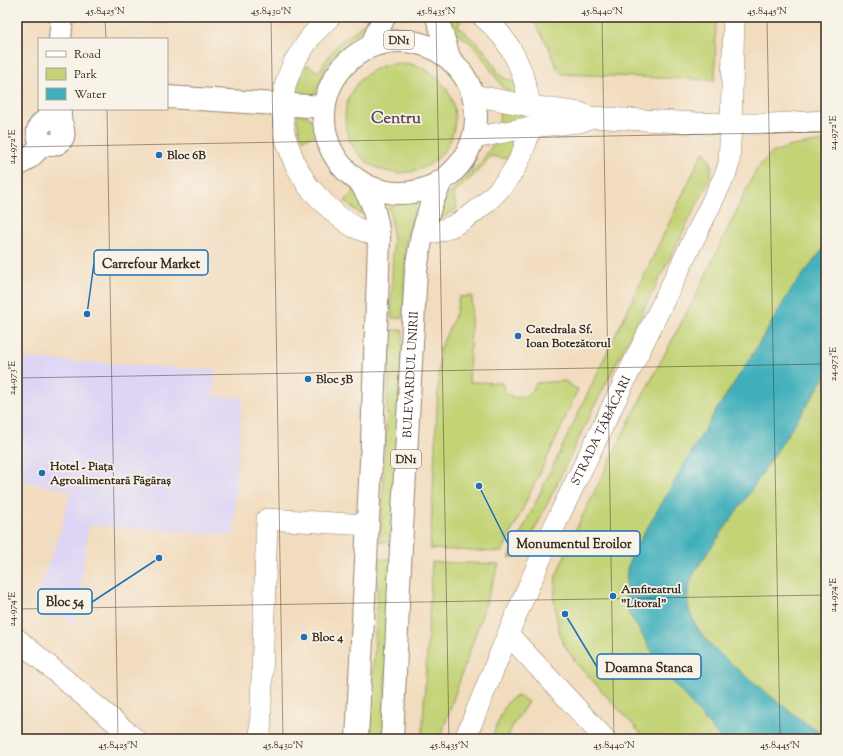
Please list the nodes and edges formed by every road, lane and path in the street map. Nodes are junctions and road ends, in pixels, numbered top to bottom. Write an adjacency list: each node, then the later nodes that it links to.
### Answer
1 (62, 17): 7 (main road)
2 (330, 17): 12 (street)
3 (384, 17): 8 (main road, DN1)
4 (437, 17): 9 (main road, BULEVARDUL UNIRII / DN1)
5 (483, 17): 13 (street)
6 (734, 17): 19 (street, STRADA TĂBĂCARI)
7 (60, 38)
8 (371, 46): 9 (main road, BULEVARDUL UNIRII / DN1); 14 (main road, BULEVARDUL UNIRII / DN1)
9 (449, 57): 10 (main road, BULEVARDUL UNIRII / DN1)
10 (474, 95): 13 (street); 21 (main road, BULEVARDUL UNIRII / DN1)
11 (168, 97): 12 (main road)
12 (282, 104): 14 (main road); 27 (street)
13 (530, 106): 17 (street)
14 (324, 108): 25 (main road, BULEVARDUL UNIRII / DN1)
15 (50, 110): 22 (main road)
16 (60, 110): 22 (main road)
17 (589, 117): 19 (street); 20 (street)
18 (826, 121): 19 (street)
19 (731, 124): 29 (street, STRADA TĂBĂCARI)
20 (531, 126): 21 (street); 26 (street)
21 (474, 138): 24 (main road, BULEVARDUL UNIRII / DN1)
22 (43, 143): 23 (main road)
23 (17, 166)
24 (441, 182): 25 (main road, BULEVARDUL UNIRII / DN1); 26 (main road, BULEVARDUL UNIRII / DN1)
25 (362, 183): 27 (main road, BULEVARDUL UNIRII / DN1)
26 (422, 235): 34 (main road, BULEVARDUL UNIRII / DN1)
27 (379, 237): 28 (main road, BULEVARDUL UNIRII / DN1)
28 (368, 525): 32 (street); 33 (main road, BULEVARDUL UNIRII / DN1)
29 (508, 634): 35 (street, STRADA TĂBĂCARI); 36 (street)
30 (17, 639): 31 (street)
31 (135, 739)
32 (260, 739)
33 (357, 739)
34 (392, 739)
35 (465, 739)
36 (605, 739)

